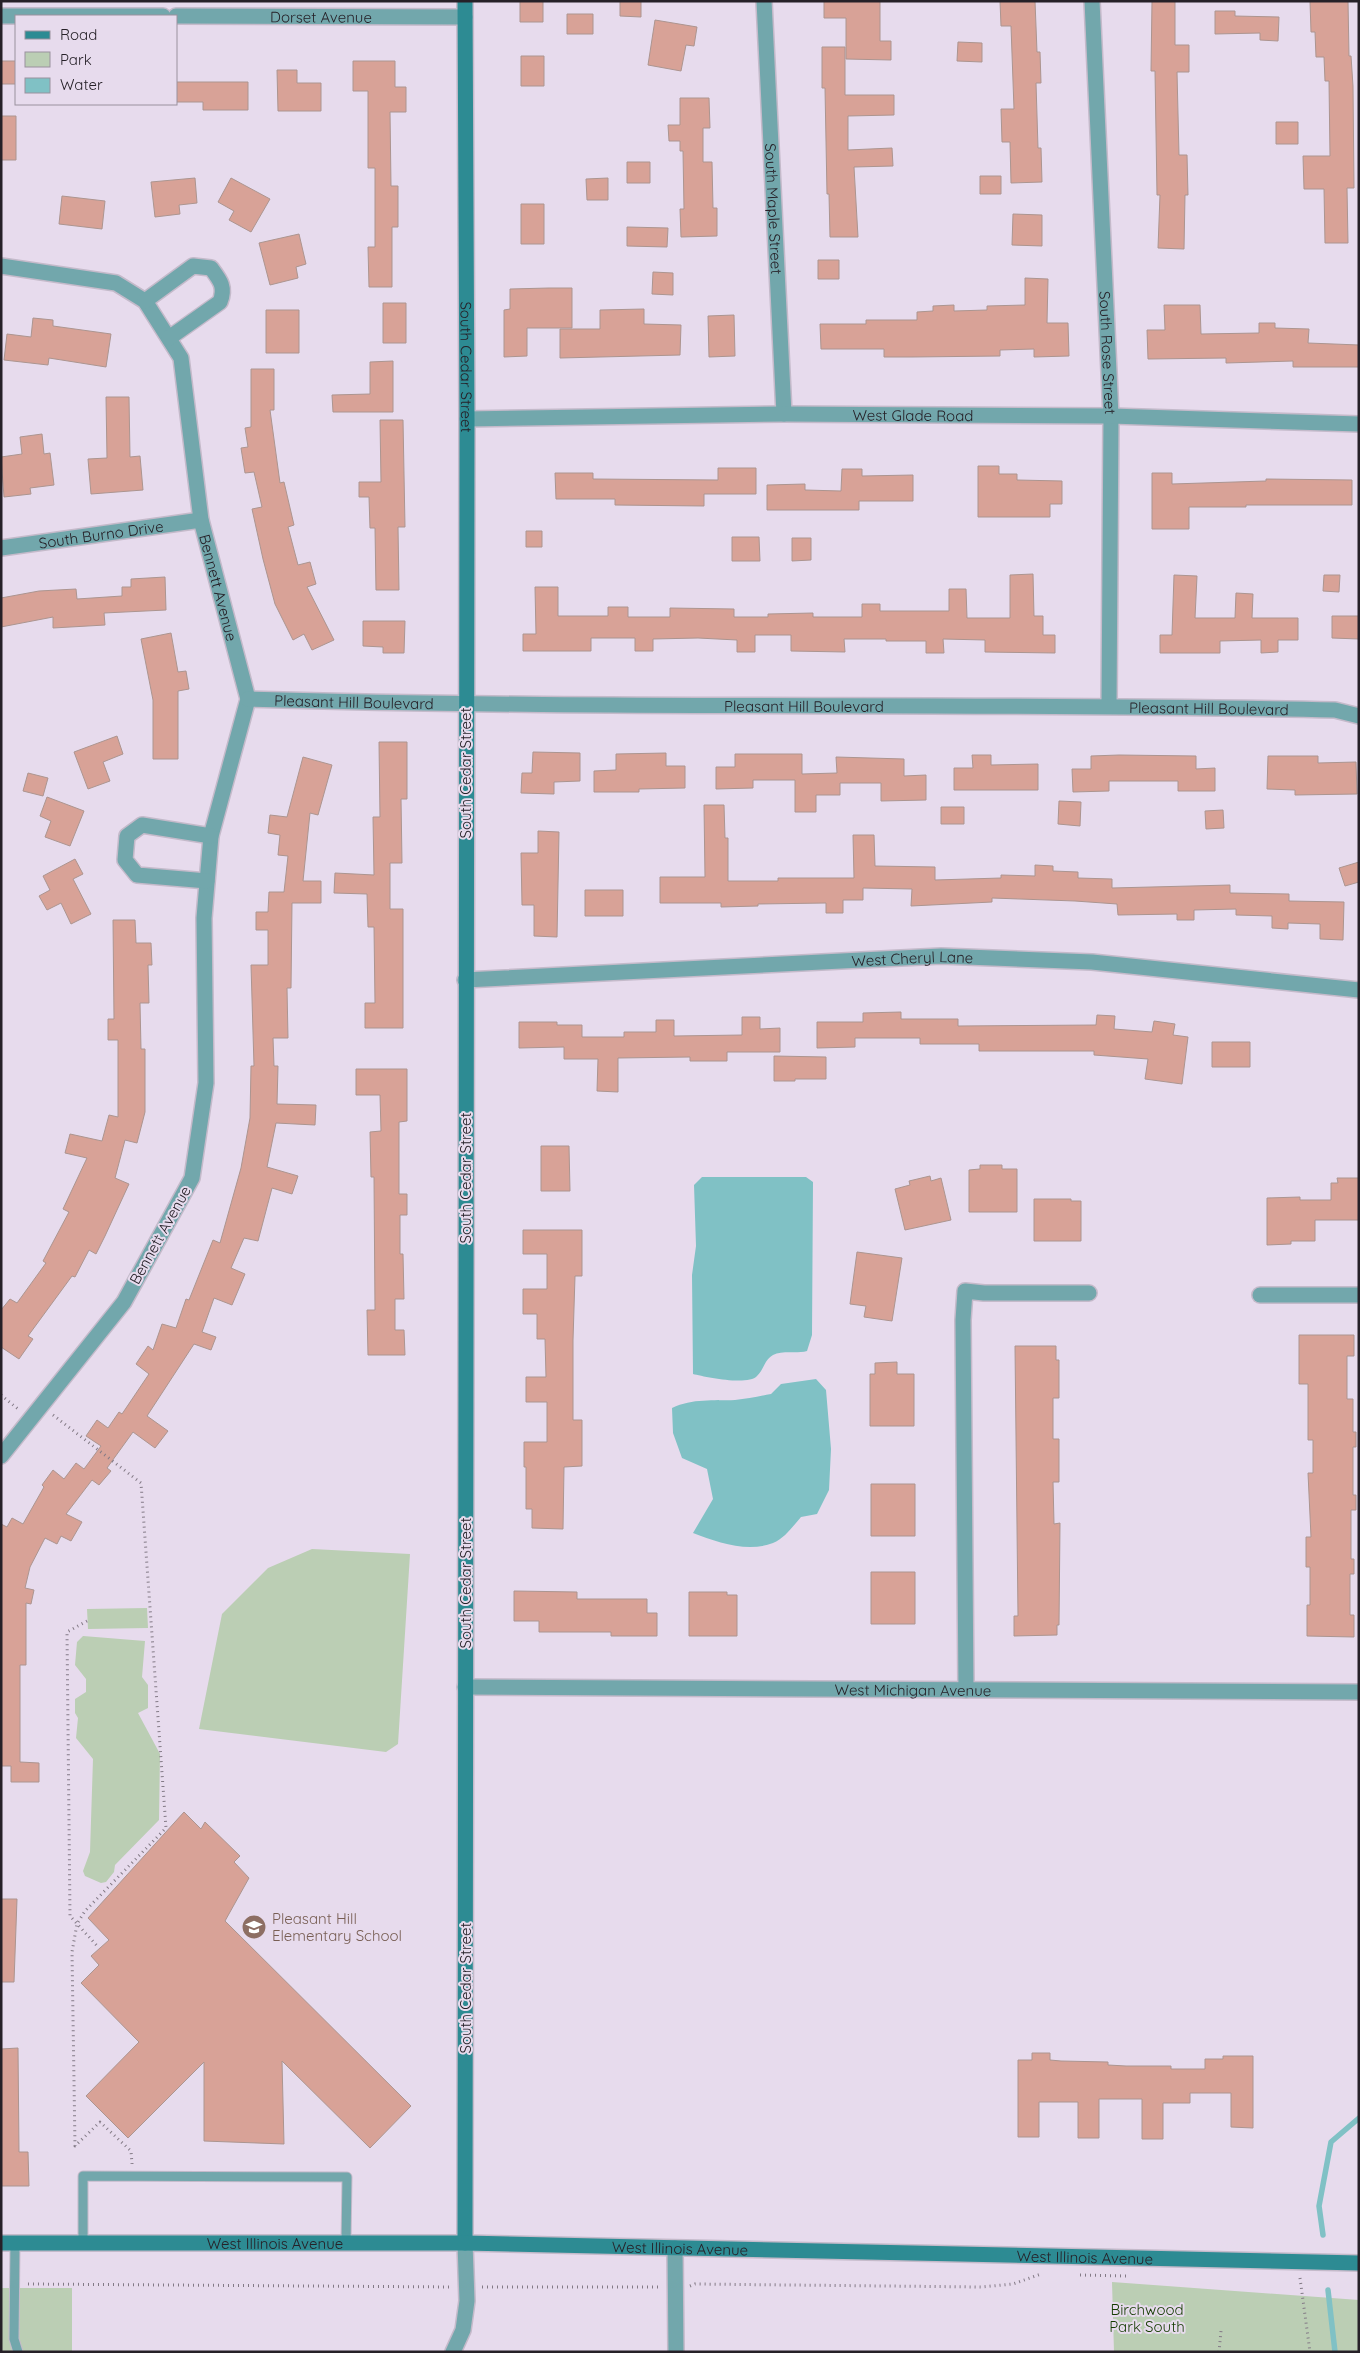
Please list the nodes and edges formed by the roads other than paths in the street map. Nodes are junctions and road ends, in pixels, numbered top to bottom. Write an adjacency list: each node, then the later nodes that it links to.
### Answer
1 (465, 1): 7 (street, South Cedar Street)
2 (764, 1): 11 (street, South Maple Street)
3 (1092, 1): 12 (street, South Rose Street)
4 (1, 16): 5 (street)
5 (15, 16)
6 (178, 16): 7 (street, Dorset Avenue)
7 (465, 17): 13 (street, South Cedar Street)
8 (1, 266): 9 (street, Bennett Avenue)
9 (145, 300): 10 (street, Bennett Avenue); 10 (street)
10 (169, 338): 15 (street, Bennett Avenue)
11 (784, 414): 12 (street, West Glade Road); 13 (street, West Glade Road)
12 (1111, 416): 14 (street, West Glade Road); 19 (street, South Rose Street)
13 (467, 419): 18 (street, South Cedar Street)
14 (1359, 424)
15 (201, 520): 16 (street, South Burno Drive); 17 (street, Bennett Avenue)
16 (1, 548)
17 (248, 699): 18 (street, Pleasant Hill Boulevard); 21 (street, Bennett Avenue)
18 (465, 705): 19 (street, Pleasant Hill Boulevard); 23 (street, South Cedar Street)
19 (1109, 705): 20 (street, Pleasant Hill Boulevard)
20 (1359, 716)
21 (211, 836): 22 (street, Bennett Avenue); 22 (street)
22 (207, 882): 28 (street, Bennett Avenue)
23 (465, 980): 24 (street, West Cheryl Lane); 29 (street, South Cedar Street)
24 (1359, 990)
25 (1089, 1293): 30 (street)
26 (1260, 1295): 27 (street)
27 (1359, 1295)
28 (1, 1456)
29 (465, 1687): 30 (street, West Michigan Avenue); 35 (street, South Cedar Street)
30 (966, 1690): 31 (street, West Michigan Avenue)
31 (1359, 1692)
32 (8, 2243): 33 (street, West Illinois Avenue); 38 (lane)
33 (83, 2243): 34 (street, West Illinois Avenue); 34 (lane)
34 (346, 2243): 35 (street, West Illinois Avenue)
35 (465, 2243): 36 (street, West Illinois Avenue); 39 (street, South Cedar Street)
36 (675, 2248): 37 (street, West Illinois Avenue); 40 (street)
37 (1359, 2263)
38 (18, 2352)
39 (454, 2352)
40 (676, 2352)

